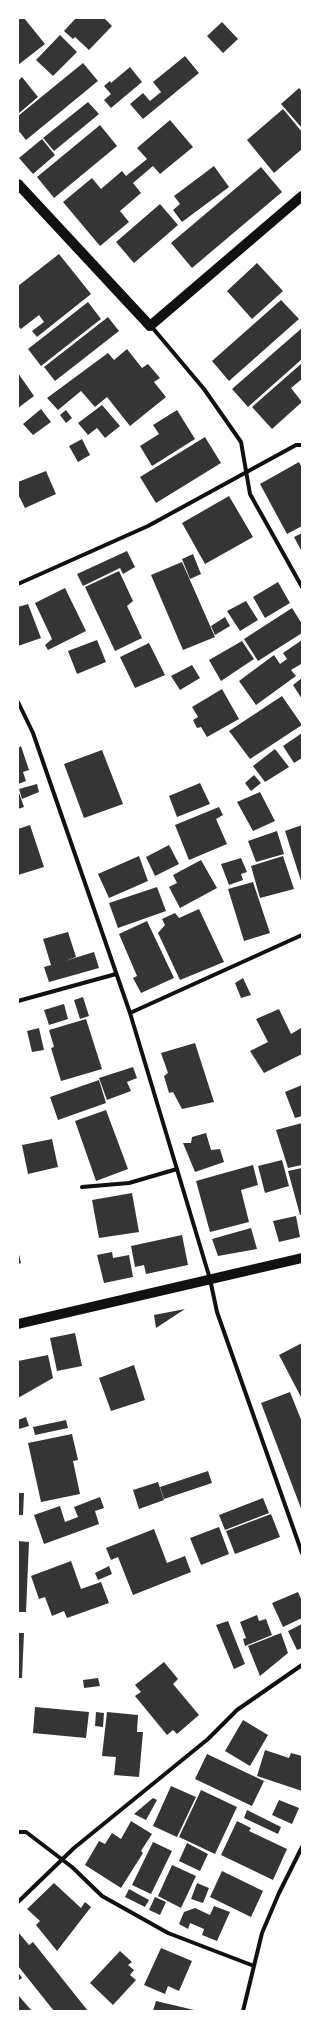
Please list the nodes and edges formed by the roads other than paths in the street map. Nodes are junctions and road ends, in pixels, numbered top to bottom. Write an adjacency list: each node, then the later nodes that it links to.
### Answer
1 (18, 184): 3 (main road)
2 (302, 196): 3 (main road)
3 (150, 326): 5 (street)
4 (302, 445): 5 (street)
5 (246, 474): 6 (street); 7 (street)
6 (18, 584)
7 (302, 587)
8 (18, 702): 10 (street)
9 (302, 935): 12 (street)
10 (116, 974): 11 (street); 12 (street)
11 (18, 1001)
12 (130, 1013): 13 (street)
13 (177, 1168): 14 (street); 16 (street)
14 (82, 1187)
15 (302, 1258): 16 (main road)
16 (210, 1279): 17 (main road); 18 (street)
17 (18, 1324)
18 (302, 1553)
19 (302, 1665): 22 (street)
20 (18, 1832): 22 (street)
21 (302, 1847): 24 (street)
22 (62, 1859): 23 (street); 24 (street)
23 (18, 1902)
24 (254, 1966): 25 (street)
25 (243, 2011)

